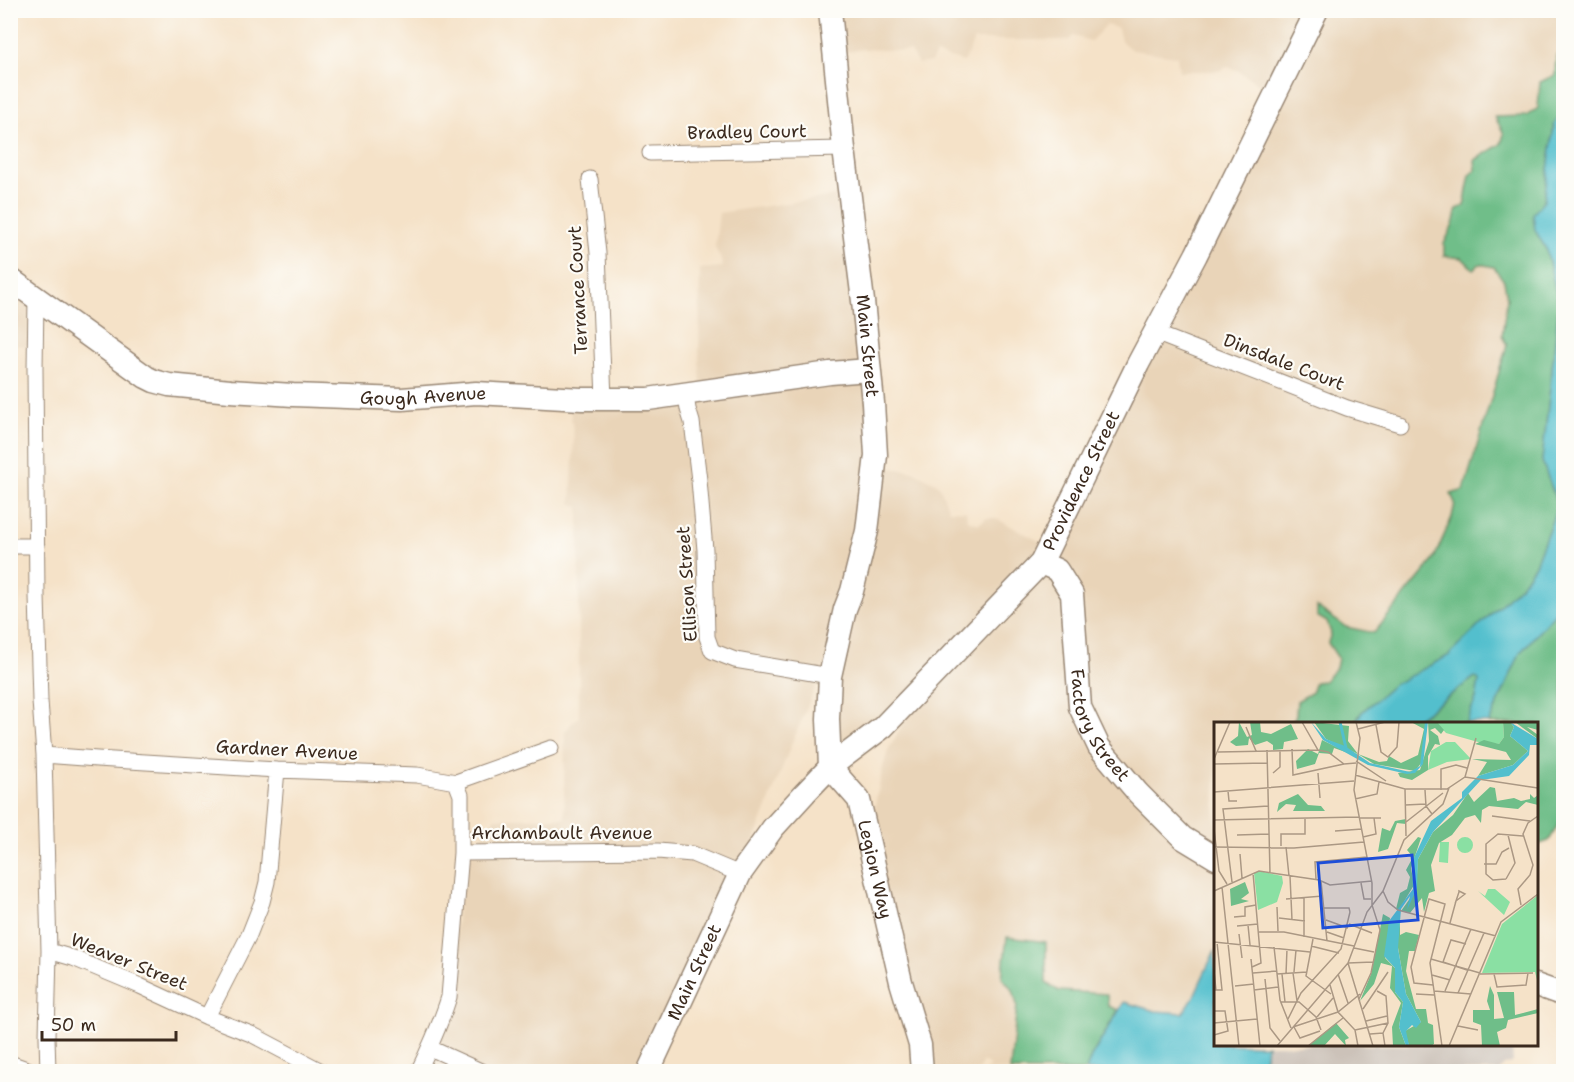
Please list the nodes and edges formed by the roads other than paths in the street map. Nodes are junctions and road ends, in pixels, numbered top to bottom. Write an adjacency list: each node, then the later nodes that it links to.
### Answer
1 (830, 10): 3 (main road, Main Street)
2 (1317, 10): 8 (main road, Providence Street)
3 (844, 149): 4 (street, Bradley Court); 9 (main road, Main Street)
4 (650, 153)
5 (590, 179): 11 (street, Terrance Court)
6 (10, 279): 7 (main road, Gough Avenue)
7 (36, 298): 11 (main road, Gough Avenue); 14 (street)
8 (1155, 333): 12 (street, Dinsdale Court); 15 (main road, Providence Street)
9 (869, 370): 10 (main road, Gough Avenue); 16 (main road, Main Street)
10 (686, 394): 11 (main road, Gough Avenue); 16 (street, Ellison Street)
11 (604, 399)
12 (1400, 424)
13 (10, 546): 14 (street)
14 (37, 546): 18 (street)
15 (1041, 563): 19 (main road, Providence Street); 23 (main road, Factory Street)
16 (830, 676): 19 (main road)
17 (551, 748): 21 (street)
18 (44, 755): 20 (street, Gardner Avenue); 25 (street)
19 (831, 767): 24 (main road, Providence Street); 37 (main road, Legion Way)
20 (277, 770): 21 (street, Gardner Avenue); 28 (street)
21 (456, 782): 22 (street)
22 (461, 853): 24 (street, Archambault Avenue); 29 (street, Archambault Avenue)
23 (1214, 857)
24 (740, 874): 36 (main road, Main Street)
25 (49, 951): 28 (street, Weaver Street); 32 (street)
26 (1538, 986): 27 (main road)
27 (1563, 995)
28 (207, 1017): 33 (street, Weaver Street)
29 (430, 1048): 34 (street, Archambault Avenue); 35 (street)
30 (10, 1063): 31 (street)
31 (35, 1071)
32 (48, 1071)
33 (323, 1071)
34 (418, 1071)
35 (483, 1071)
36 (648, 1071)
37 (922, 1071)

